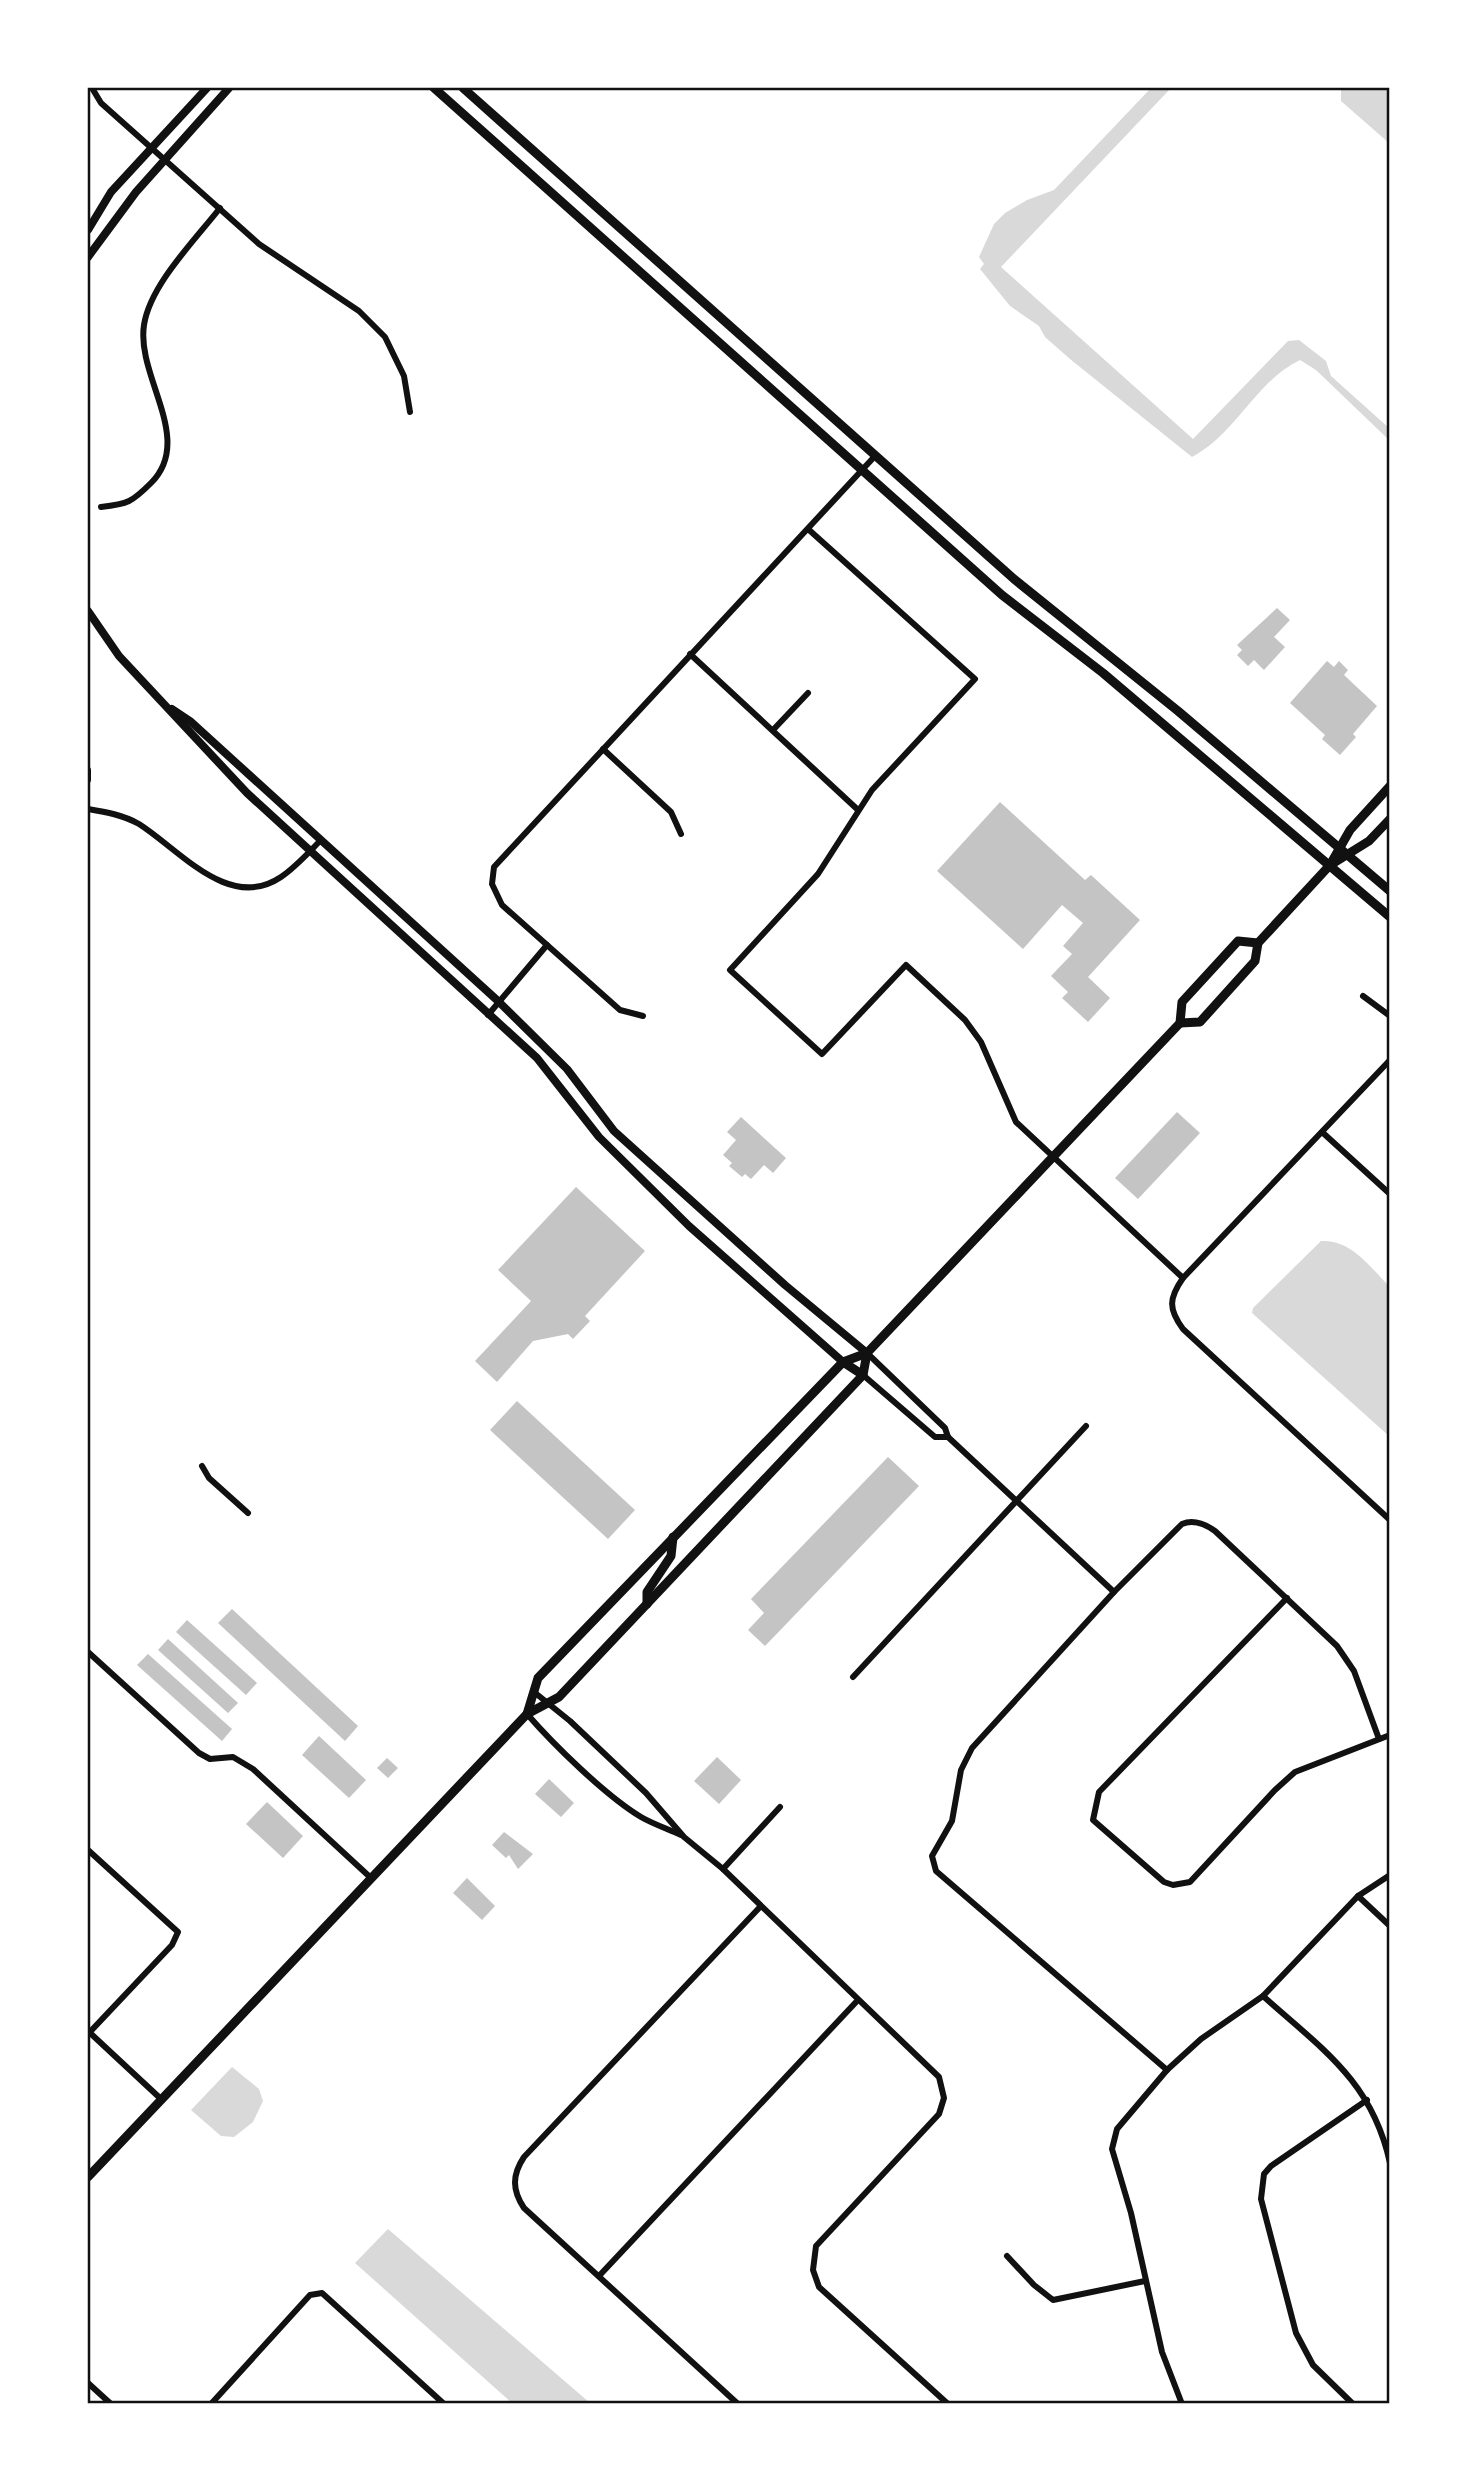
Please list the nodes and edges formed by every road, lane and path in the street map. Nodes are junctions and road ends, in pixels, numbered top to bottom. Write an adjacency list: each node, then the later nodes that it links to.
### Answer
1 (92, 88): 6 (street)
2 (207, 88): 6 (street)
3 (229, 88): 7 (street)
4 (434, 88): 13 (main road)
5 (463, 88): 12 (main road)
6 (150, 148): 7 (street); 9 (street)
7 (164, 160): 8 (street); 10 (street)
8 (220, 208): 11 (street); 14 (street)
9 (88, 230)
10 (88, 257)
11 (410, 412)
12 (875, 456): 13 (street); 30 (main road)
13 (862, 470): 15 (street); 32 (main road)
14 (101, 508)
15 (808, 529): 17 (street); 26 (street)
16 (88, 611): 19 (street)
17 (690, 654): 20 (street); 21 (street)
18 (808, 693): 20 (street)
19 (165, 704): 29 (street); 31 (street)
20 (773, 730): 26 (street)
21 (603, 749): 28 (street); 36 (street)
22 (88, 770): 23 (street)
23 (88, 780)
24 (1390, 786): 30 (main road)
25 (88, 809): 31 (street)
26 (857, 809): 45 (street)
27 (1390, 819): 30 (main road)
28 (681, 834)
29 (321, 840): 31 (street); 38 (street)
30 (1344, 851): 32 (main road); 33 (main road)
31 (310, 852): 39 (street)
32 (1330, 865): 34 (main road); 35 (main road)
33 (1390, 891)
34 (1390, 917)
35 (1258, 943): 42 (main road); 42 (main road)
36 (547, 945): 38 (street); 40 (street)
37 (1363, 996): 41 (street)
38 (498, 1001): 39 (street); 48 (street)
39 (488, 1016): 49 (street)
40 (643, 1016)
41 (1390, 1016)
42 (1180, 1023): 45 (main road)
43 (1390, 1060): 44 (street)
44 (1322, 1132): 46 (street); 47 (street)
45 (1052, 1158): 47 (street); 48 (main road)
46 (1390, 1194)
47 (1183, 1278): 56 (street)
48 (867, 1353): 49 (main road); 50 (main road); 52 (street)
49 (843, 1362): 50 (main road); 57 (main road)
50 (863, 1375): 52 (street); 60 (main road)
51 (1086, 1426): 54 (street)
52 (948, 1437): 54 (street)
53 (202, 1466): 55 (street)
54 (1018, 1500): 58 (street); 62 (street)
55 (248, 1513)
56 (1390, 1520)
57 (673, 1537): 60 (main road); 63 (main road)
58 (1114, 1592): 59 (street); 80 (street)
59 (1287, 1598): 67 (street); 67 (street)
60 (647, 1604): 64 (main road)
61 (88, 1652): 73 (street)
62 (853, 1677)
63 (534, 1692): 64 (street); 65 (main road)
64 (548, 1703): 65 (main road); 69 (street)
65 (527, 1714): 69 (street); 73 (main road)
66 (1390, 1735): 67 (street)
67 (1379, 1739)
68 (780, 1807): 71 (street)
69 (684, 1837): 71 (street)
70 (88, 1850): 79 (street)
71 (723, 1869): 75 (street)
72 (1390, 1875): 74 (street)
73 (371, 1878): 81 (main road)
74 (1358, 1896): 76 (street); 77 (street)
75 (760, 1907): 78 (street); 86 (street)
76 (1390, 1926)
77 (1263, 1996): 80 (street); 82 (street)
78 (857, 2001): 86 (street); 93 (street)
79 (88, 2033): 81 (street)
80 (1167, 2070): 87 (street)
81 (161, 2099): 84 (main road)
82 (1367, 2101): 83 (street); 95 (street)
83 (1390, 2163)
84 (88, 2177)
85 (1007, 2256): 87 (street)
86 (599, 2276): 92 (street)
87 (1145, 2281): 94 (street)
88 (88, 2382): 89 (street)
89 (111, 2403)
90 (211, 2403): 91 (street)
91 (443, 2403)
92 (738, 2403)
93 (948, 2403)
94 (1182, 2403)
95 (1353, 2403)

